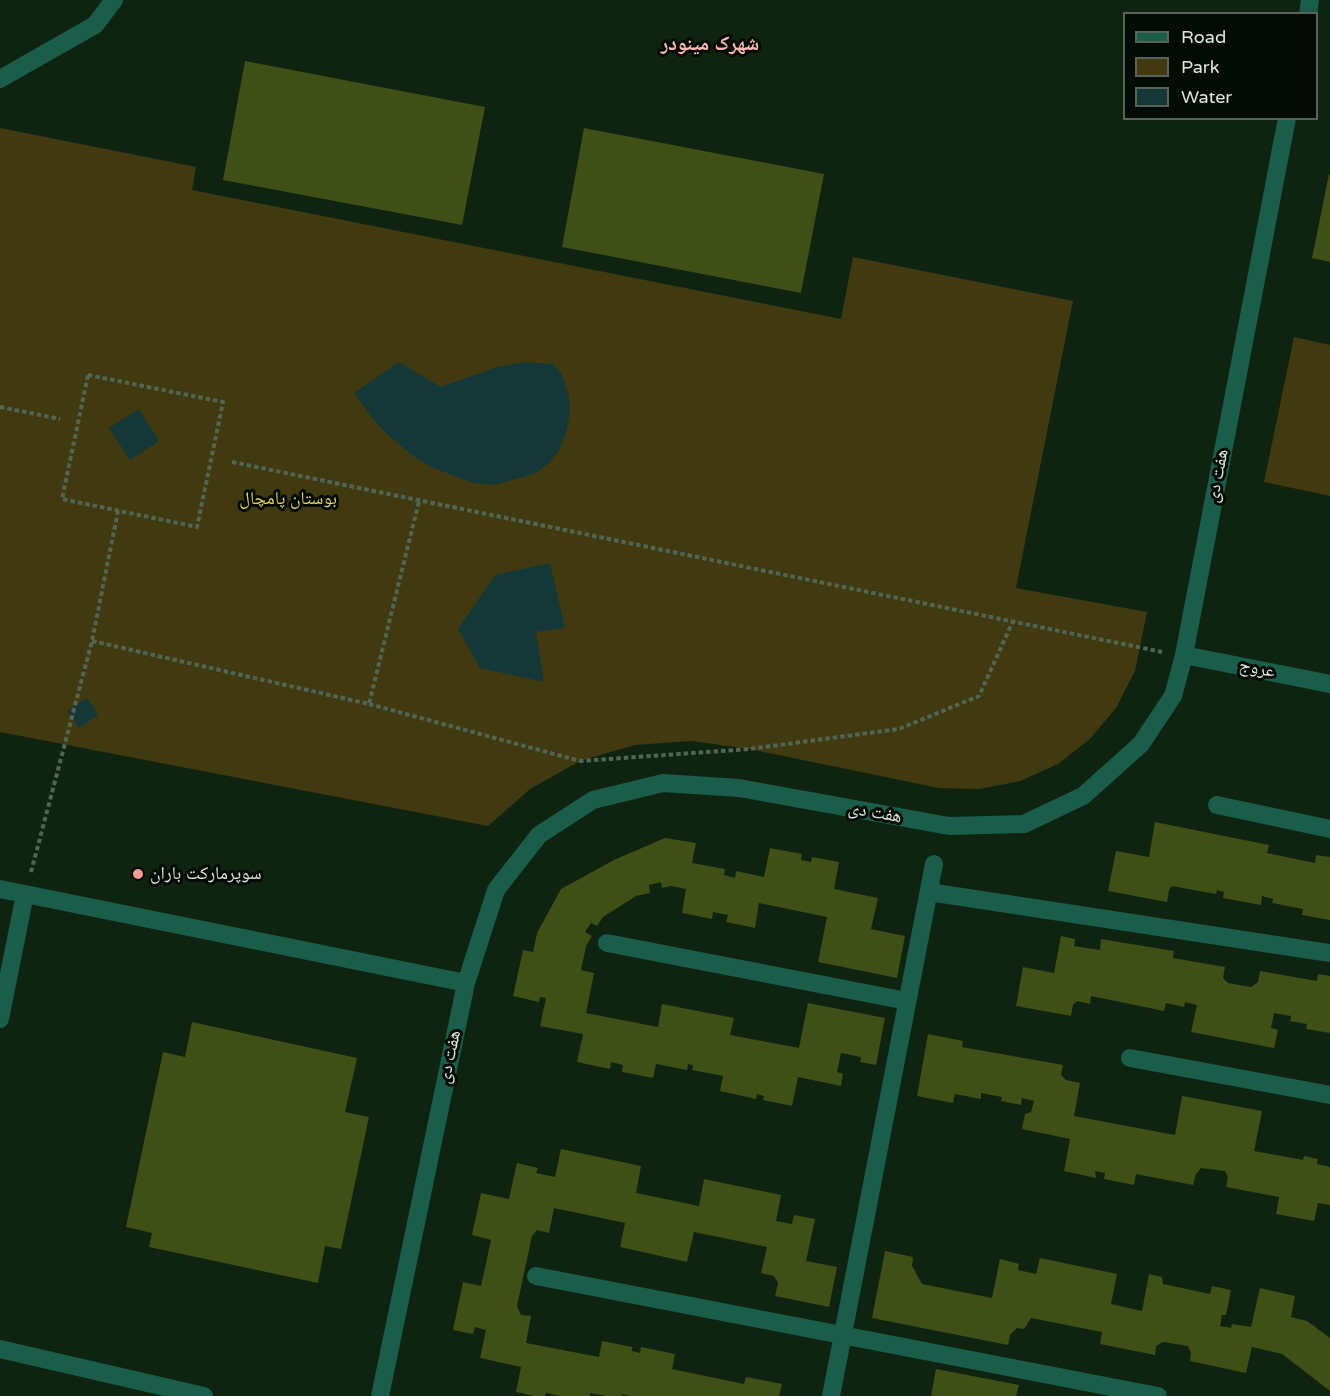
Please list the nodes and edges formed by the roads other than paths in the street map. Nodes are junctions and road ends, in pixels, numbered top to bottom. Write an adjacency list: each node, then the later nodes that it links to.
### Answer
1 (114, 0): 2 (street)
2 (0, 79)
3 (1287, 120): 4 (street, هفت دی)
4 (1183, 655): 5 (street, عروج); 14 (street, هفت دی)
5 (1330, 684)
6 (1217, 805): 7 (street)
7 (1330, 830)
8 (934, 864): 10 (street)
9 (0, 889): 11 (street)
10 (929, 892): 13 (street); 15 (street)
11 (25, 894): 14 (street); 16 (street)
12 (607, 943): 15 (street)
13 (1330, 953)
14 (466, 983): 23 (street, هفت دی)
15 (908, 1001): 20 (street)
16 (0, 1019)
17 (1130, 1058): 18 (street)
18 (1330, 1095)
19 (536, 1276): 20 (street)
20 (843, 1335): 24 (street); 25 (street)
21 (0, 1349): 22 (street)
22 (204, 1396)
23 (380, 1396)
24 (831, 1396)
25 (1158, 1396)

